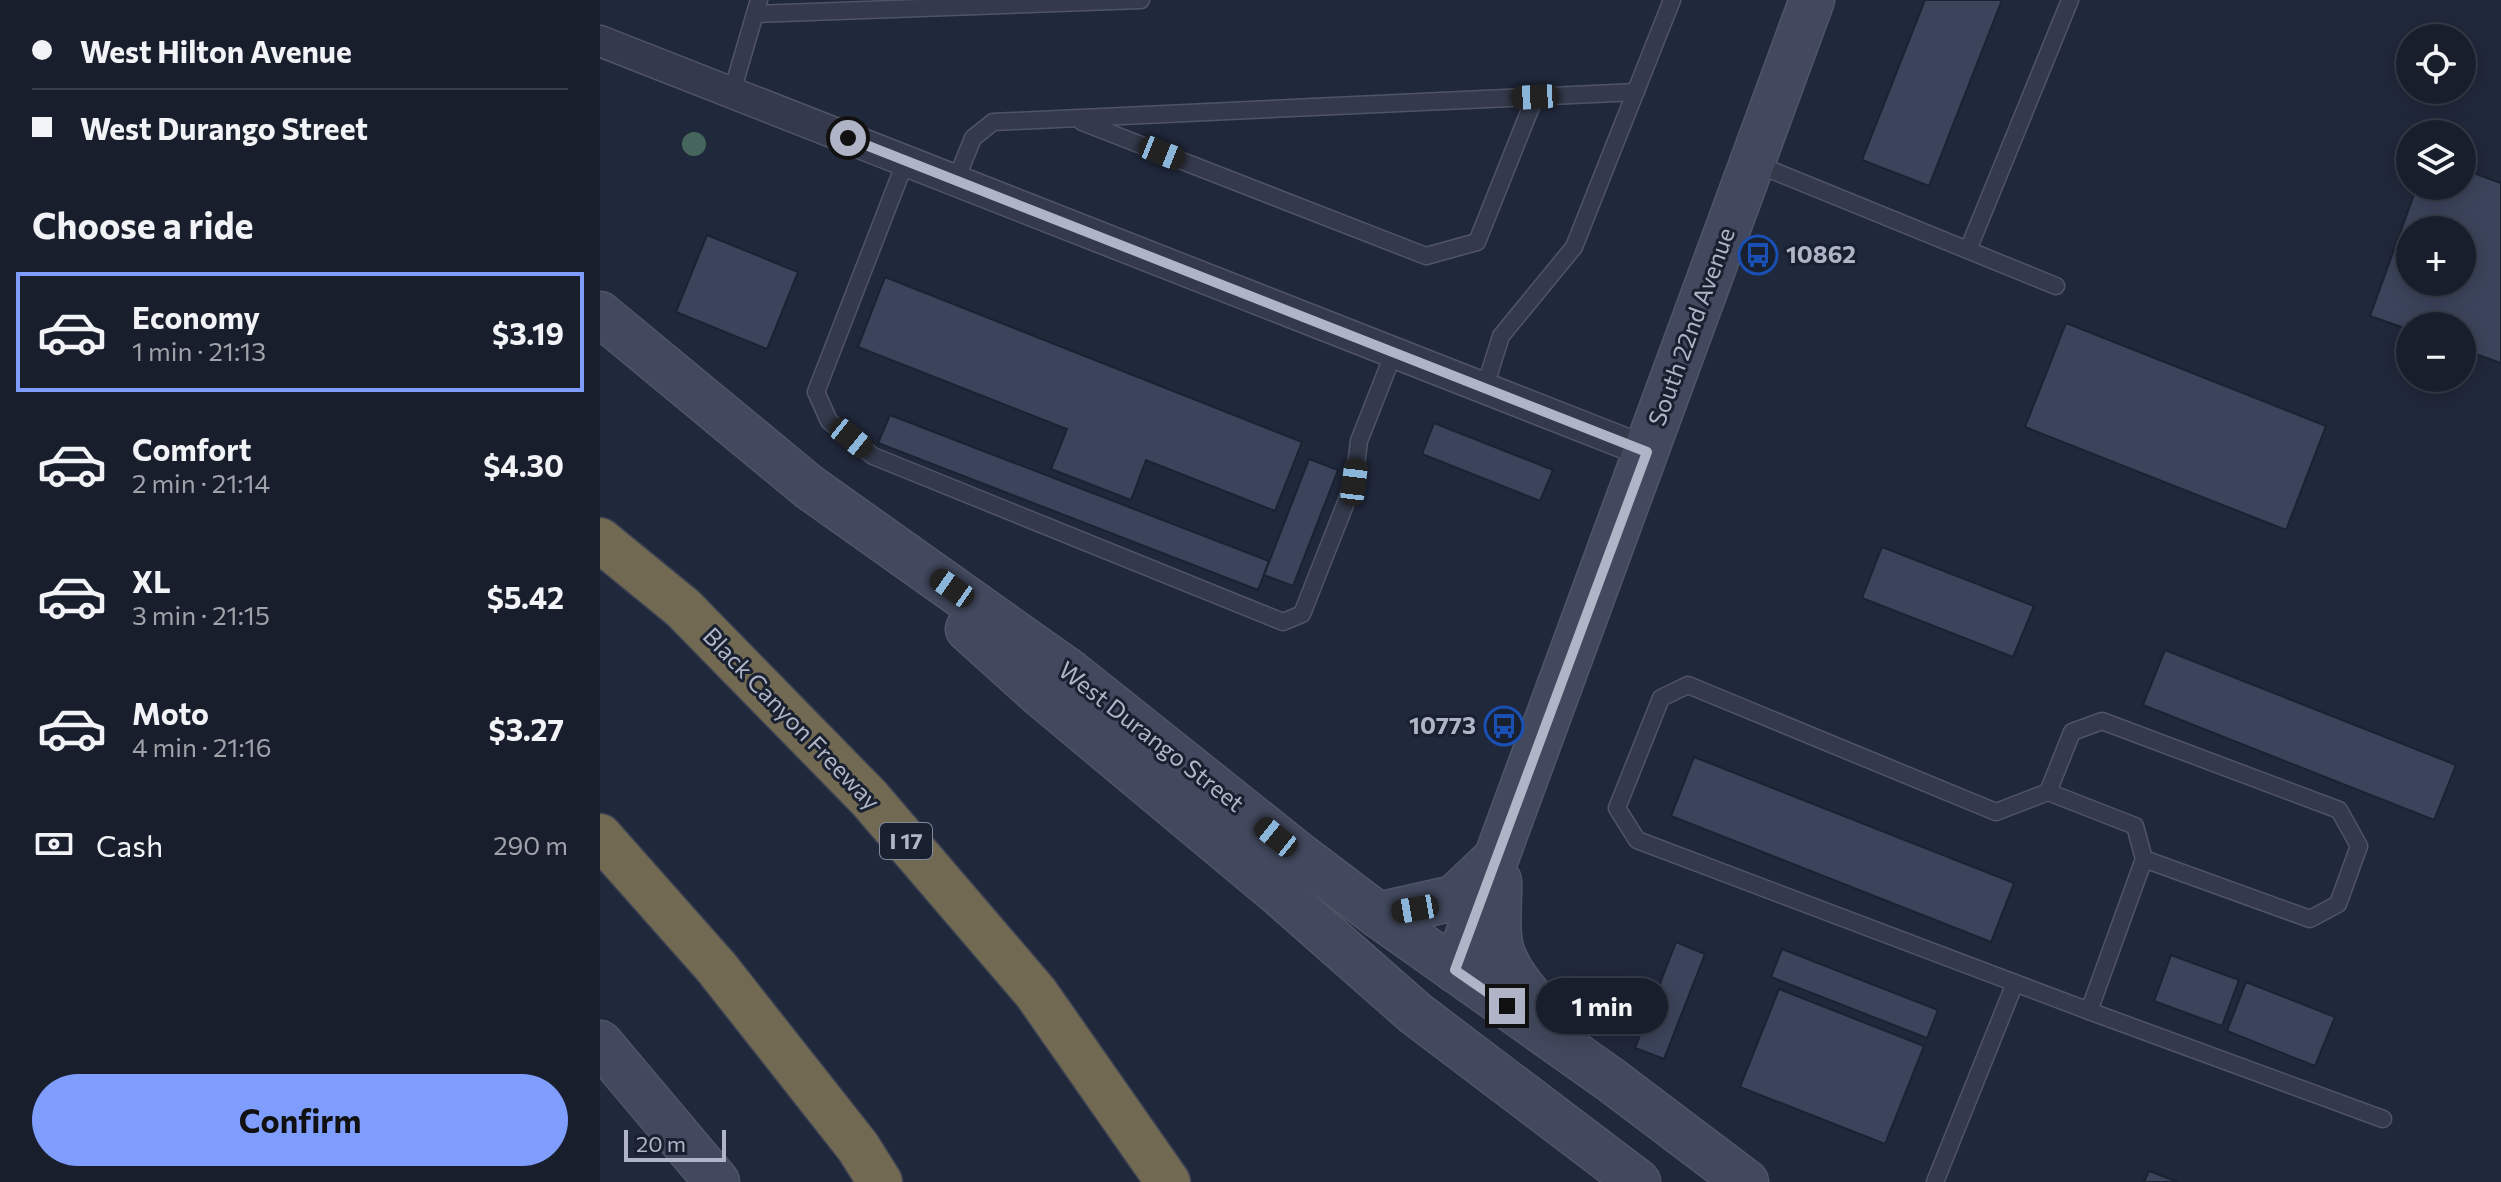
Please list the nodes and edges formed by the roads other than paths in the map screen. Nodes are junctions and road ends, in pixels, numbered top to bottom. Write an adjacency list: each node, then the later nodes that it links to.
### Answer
1 (1141, 0): 5 (lane)
2 (1672, 0): 8 (lane)
3 (1812, 0): 12 (main road, South 22nd Avenue)
4 (2070, 0): 14 (lane)
5 (757, 7): 7 (lane)
6 (600, 41): 7 (street)
7 (732, 92): 11 (street)
8 (1636, 92): 9 (lane); 18 (lane)
9 (1535, 97): 10 (lane); 10 (lane)
10 (1074, 119): 13 (lane)
11 (906, 160): 13 (street); 17 (lane)
12 (1752, 163): 14 (lane); 19 (main road, South 22nd Avenue)
13 (956, 180): 17 (street)
14 (1968, 250): 15 (lane)
15 (2056, 286)
16 (600, 314): 20 (main road, West Durango Street)
17 (1394, 352): 18 (street)
18 (1485, 387): 19 (street)
19 (1647, 452): 24 (main road, South 22nd Avenue)
20 (809, 487): 26 (main road, West Durango Street); 36 (main road)
21 (600, 540): 35 (highway, Black Canyon Freeway / I 17)
22 (2048, 792): 25 (lane); 25 (lane); 28 (lane)
23 (600, 836): 34 (highway)
24 (1499, 855): 26 (main road); 27 (main road, South 22nd Avenue); 31 (main road)
25 (2144, 859): 29 (lane)
26 (1378, 915): 27 (main road, West Durango Street)
27 (1455, 970): 31 (main road, West Durango Street)
28 (2015, 983): 29 (lane); 38 (lane)
29 (2089, 1011): 32 (lane)
30 (600, 1043): 33 (main road)
31 (1611, 1080): 37 (main road, West Durango Street)
32 (2383, 1119)
33 (717, 1182)
34 (880, 1182)
35 (1168, 1182)
36 (1638, 1182)
37 (1746, 1182)
38 (1935, 1182)

